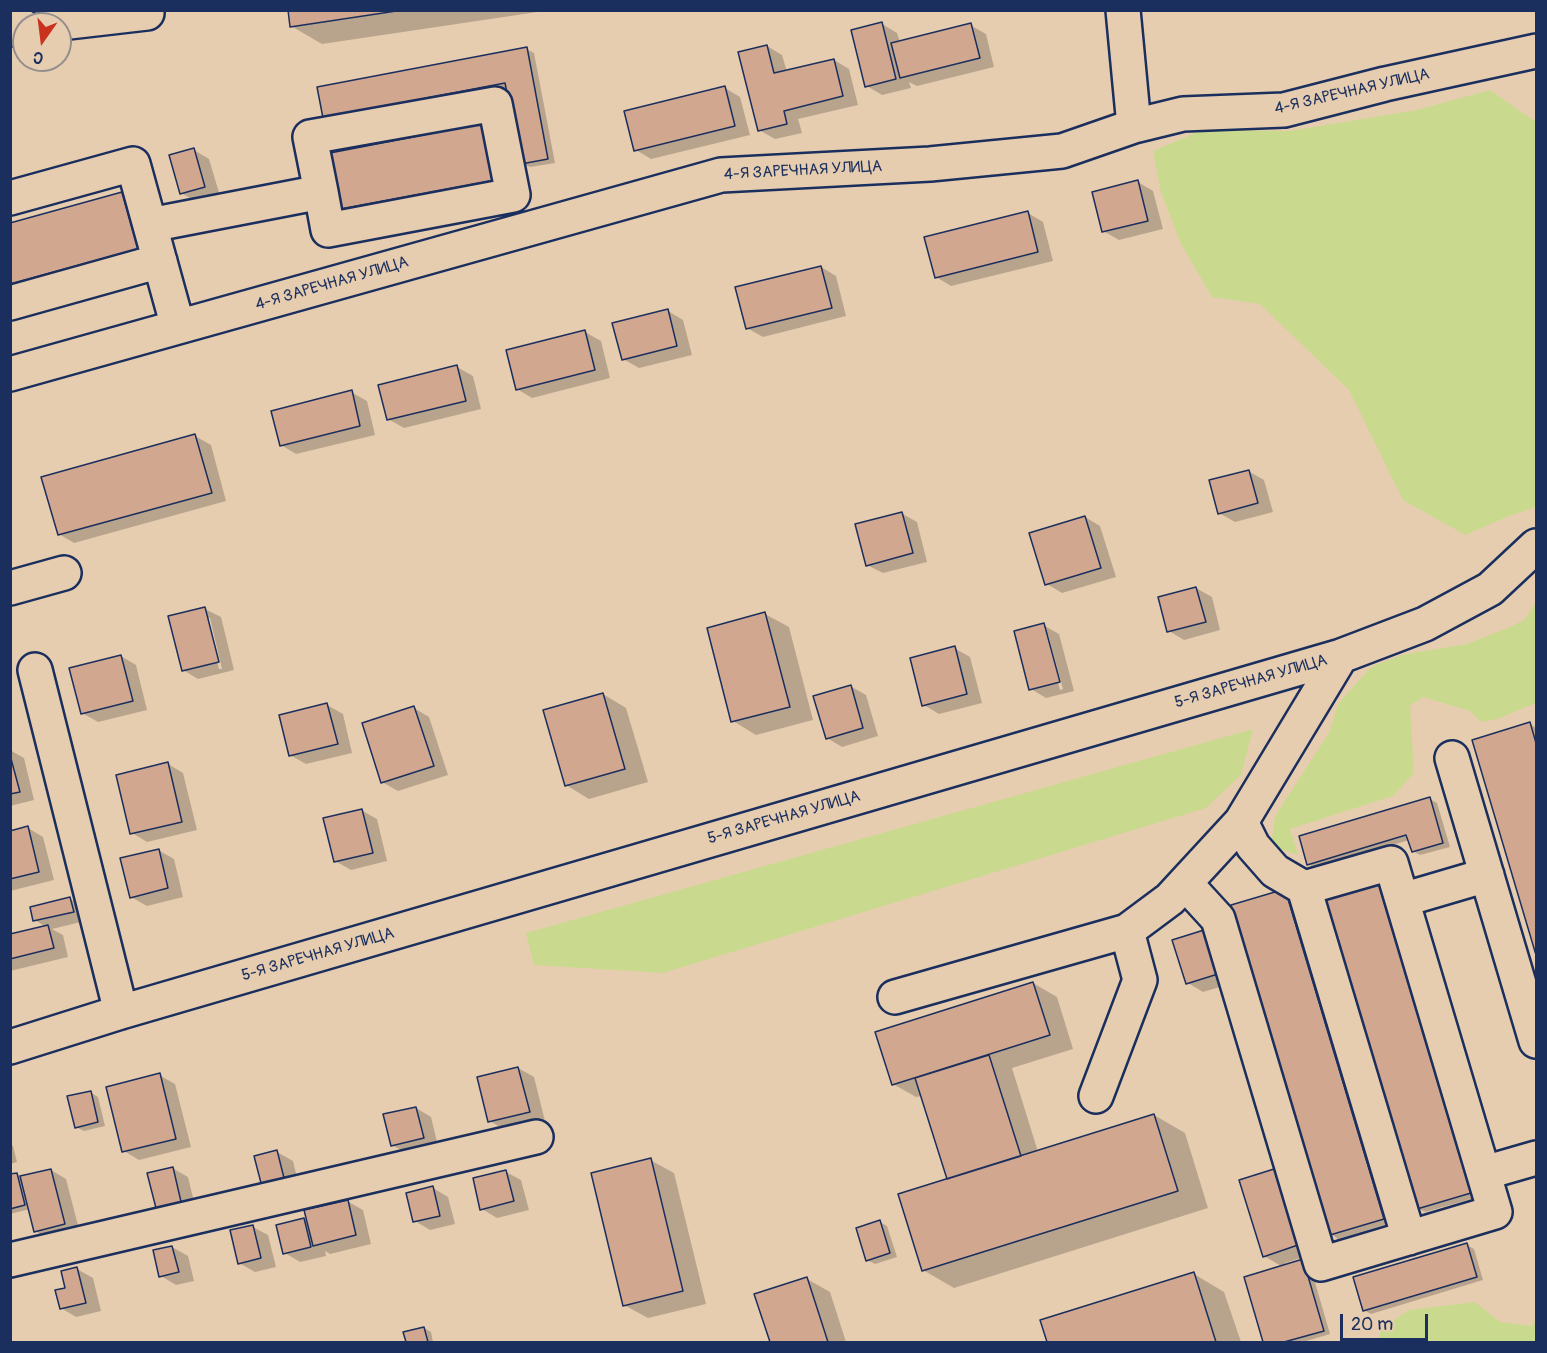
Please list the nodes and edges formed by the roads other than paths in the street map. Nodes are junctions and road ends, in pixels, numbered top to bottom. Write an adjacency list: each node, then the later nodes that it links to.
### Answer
1 (147, 10): 3 (street)
2 (1123, 10): 5 (street)
3 (72, 22)
4 (1536, 51): 5 (street, 4-Я ЗАРЕЧНАЯ УЛИЦА)
5 (1134, 126): 11 (street, 4-Я ЗАРЕЧНАЯ УЛИЦА)
6 (321, 192): 6 (street); 8 (street)
7 (10, 198): 8 (street)
8 (150, 225): 9 (street)
9 (160, 261): 10 (street); 11 (street)
10 (10, 303)
11 (178, 327): 12 (street, 4-Я ЗАРЕЧНАЯ УЛИЦА)
12 (10, 374)
13 (1536, 546): 16 (street, 5-Я ЗАРЕЧНАЯ УЛИЦА)
14 (64, 573): 15 (street)
15 (10, 588)
16 (1341, 656): 19 (street); 26 (street, 5-Я ЗАРЕЧНАЯ УЛИЦА)
17 (35, 670): 26 (street)
18 (1452, 758): 20 (street)
19 (1241, 822): 21 (street); 22 (street)
20 (1487, 875): 23 (street); 27 (street)
21 (1185, 883): 24 (street); 33 (street)
22 (1304, 888): 23 (street); 33 (street)
23 (1402, 900): 32 (street)
24 (1127, 931): 25 (street); 29 (street)
25 (895, 997)
26 (121, 1012): 28 (street, 5-Я ЗАРЕЧНАЯ УЛИЦА)
27 (1536, 1041)
28 (10, 1047)
29 (1096, 1096)
30 (536, 1137): 34 (street)
31 (1536, 1158): 32 (street)
32 (1484, 1173): 33 (street)
33 (1408, 1238)
34 (10, 1260)

